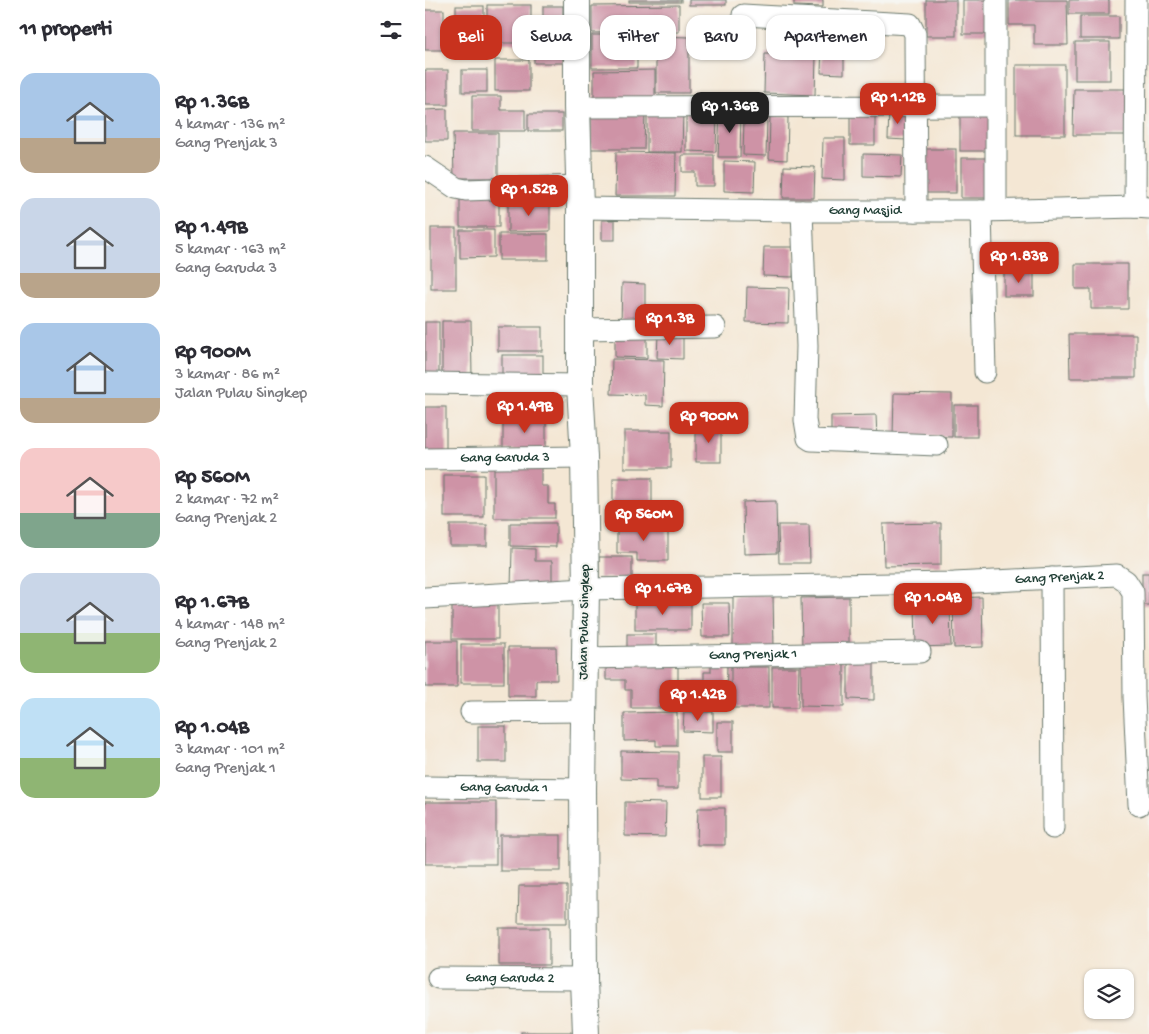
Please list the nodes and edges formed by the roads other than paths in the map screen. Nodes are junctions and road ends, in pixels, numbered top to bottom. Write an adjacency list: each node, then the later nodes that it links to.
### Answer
1 (577, 0): 7 (street, Jalan Pulau Singkep)
2 (996, 0): 13 (street)
3 (1136, 0): 10 (street)
4 (756, 16): 5 (street)
5 (916, 106): 6 (street); 7 (street); 12 (street)
6 (985, 106)
7 (577, 107): 9 (street, Jalan Pulau Singkep)
8 (425, 168): 9 (street, Gang Masjid)
9 (580, 197): 11 (street, Gang Masjid); 15 (street, Jalan Pulau Singkep)
10 (1142, 207): 13 (street, Gang Masjid)
11 (802, 211): 12 (street, Gang Masjid); 19 (street)
12 (916, 211): 13 (street, Gang Masjid)
13 (989, 211): 16 (street)
14 (715, 327): 15 (street)
15 (580, 329): 18 (street, Jalan Pulau Singkep)
16 (985, 372)
17 (425, 383): 18 (street)
18 (580, 385): 20 (street, Jalan Pulau Singkep)
19 (937, 445)
20 (584, 457): 21 (street, Gang Garuda 3); 23 (street, Jalan Pulau Singkep)
21 (425, 459)
22 (1052, 578): 23 (street, Gang Prenjak 2); 31 (street, Gang Prenjak 2); 32 (street)
23 (586, 589): 24 (street, Gang Prenjak 2); 26 (street, Jalan Pulau Singkep)
24 (425, 598)
25 (920, 652): 26 (street, Gang Prenjak 1)
26 (584, 658): 27 (street, Jalan Pulau Singkep)
27 (583, 711): 28 (street); 30 (street, Jalan Pulau Singkep)
28 (471, 712)
29 (425, 787): 30 (street, Gang Garuda 1)
30 (583, 789): 34 (street, Jalan Pulau Singkep)
31 (1139, 805)
32 (1053, 828)
33 (438, 978): 34 (street, Gang Garuda 2)
34 (584, 978): 35 (street, Jalan Pulau Singkep)
35 (586, 1034)

